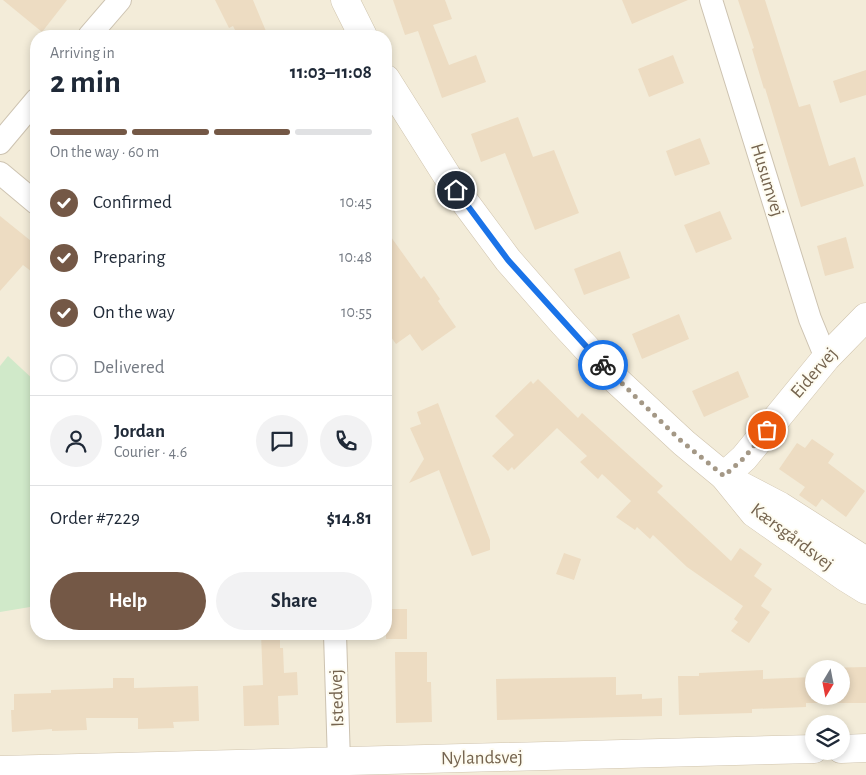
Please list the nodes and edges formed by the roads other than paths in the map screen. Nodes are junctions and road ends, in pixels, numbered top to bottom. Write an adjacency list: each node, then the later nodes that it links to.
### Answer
1 (120, 0): 4 (street)
2 (345, 0): 5 (street)
3 (711, 0): 12 (street, Husumvej)
4 (94, 30)
5 (360, 30)
6 (392, 89): 13 (street, Kærsgårdsvej)
7 (30, 107): 8 (street)
8 (0, 143)
9 (0, 173): 10 (street)
10 (30, 199)
11 (866, 317): 12 (street, Eidervej)
12 (826, 358): 13 (street, Eidervej)
13 (724, 476): 14 (street, Kærsgårdsvej); 15 (street, Kærsgårdsvej)
14 (866, 561)
15 (866, 590)
16 (335, 640): 20 (street, Istedvej)
17 (850, 748): 18 (street)
18 (866, 748)
19 (805, 749): 20 (street, Nylandsvej)
20 (339, 762): 21 (street, Nylandsvej)
21 (0, 770)

